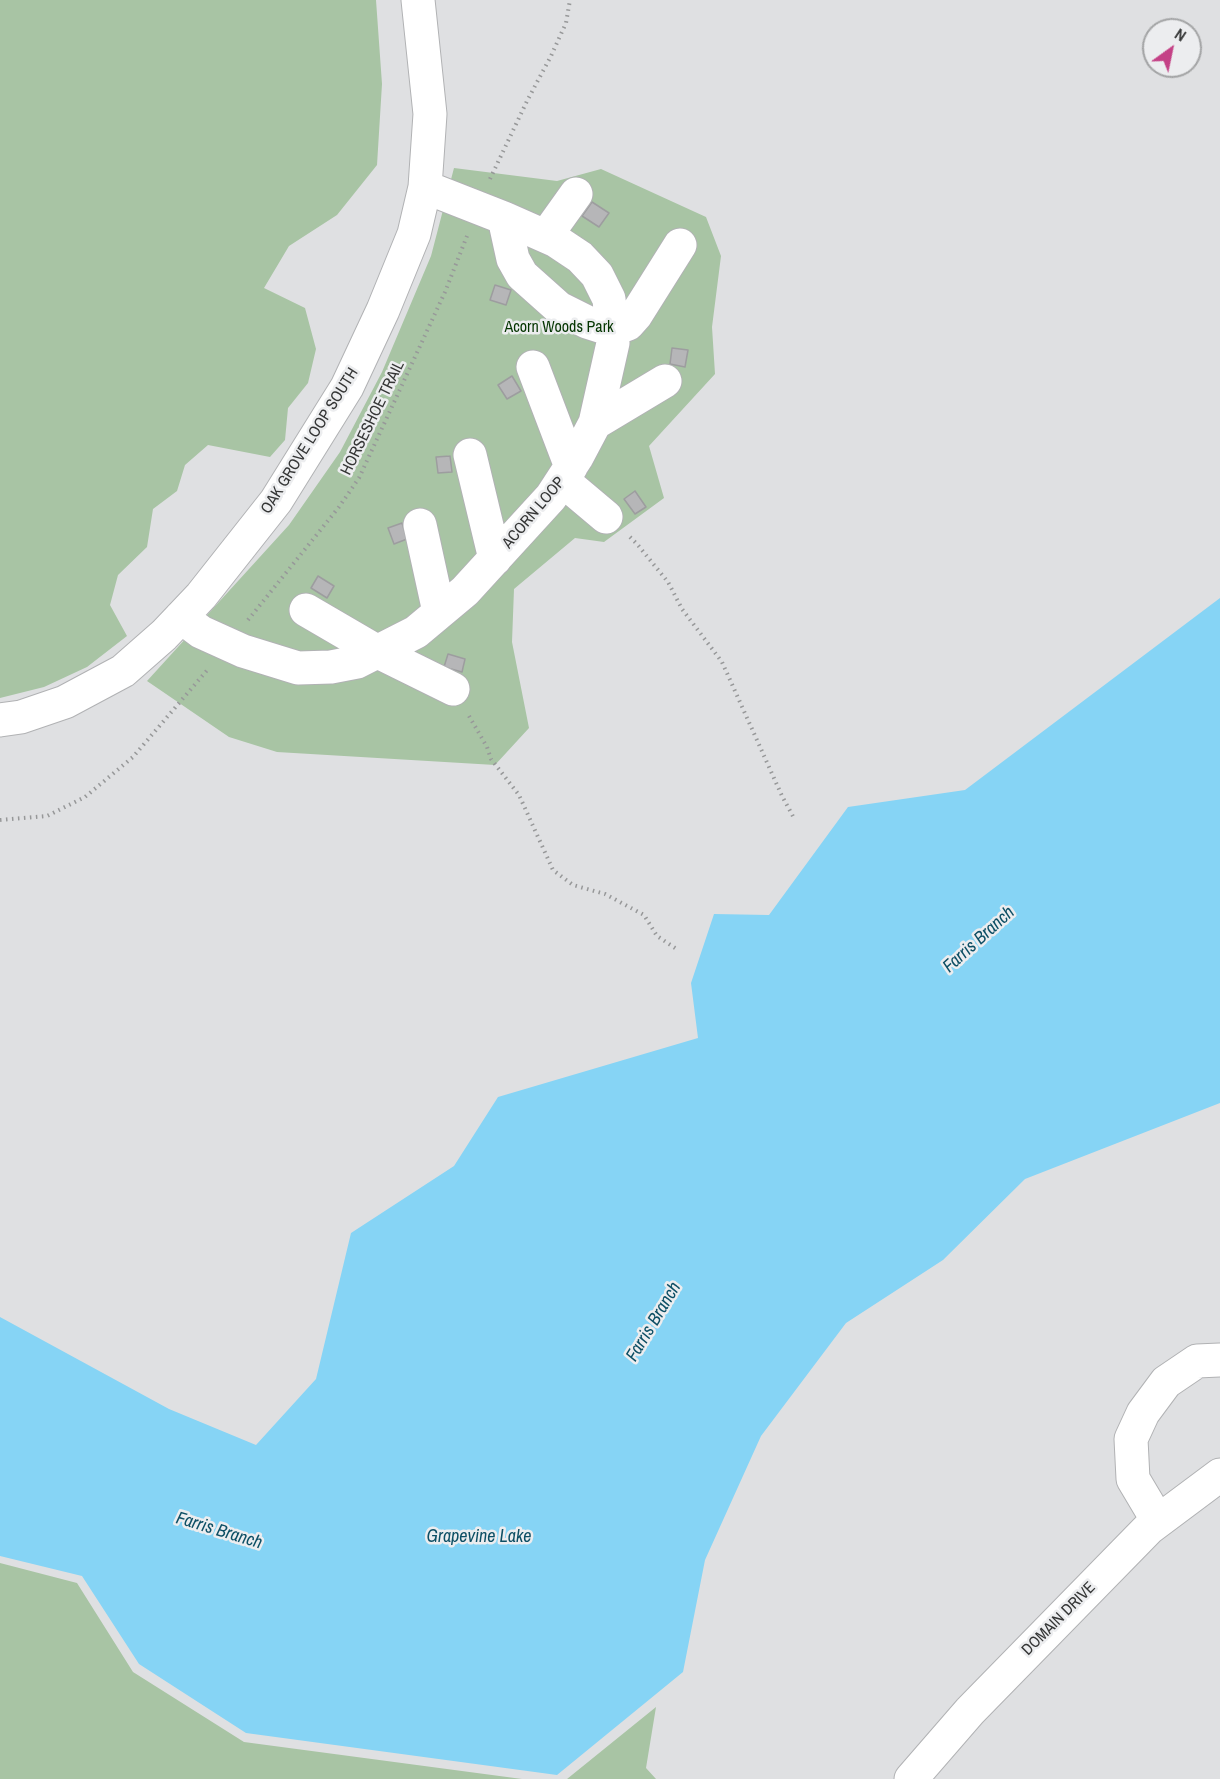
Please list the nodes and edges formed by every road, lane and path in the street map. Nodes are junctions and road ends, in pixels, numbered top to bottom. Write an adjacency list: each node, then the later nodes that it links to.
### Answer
1 (418, 0): 3 (street, OAK GROVE LOOP SOUTH)
2 (570, 0): 5 (path, HORSESHOE TRAIL)
3 (424, 188): 5 (street, ACORN LOOP); 19 (street, OAK GROVE LOOP SOUTH)
4 (576, 194): 6 (street)
5 (491, 213): 6 (street, ACORN LOOP); 8 (street); 20 (path, HORSESHOE TRAIL)
6 (546, 236): 8 (street, ACORN LOOP)
7 (680, 245): 8 (street)
8 (612, 330): 11 (street, ACORN LOOP)
9 (533, 367): 13 (street)
10 (665, 381): 11 (street)
11 (595, 423): 13 (street, ACORN LOOP)
12 (470, 455): 16 (street)
13 (566, 473): 14 (street); 16 (street, ACORN LOOP)
14 (606, 517): 25 (path)
15 (420, 525): 18 (street)
16 (495, 559): 18 (street, ACORN LOOP)
17 (306, 610): 21 (street)
18 (440, 612): 21 (street, ACORN LOOP)
19 (181, 617): 20 (street, ACORN LOOP); 23 (street, OAK GROVE LOOP SOUTH)
20 (229, 644): 21 (street, ACORN LOOP); 24 (path, HORSESHOE TRAIL)
21 (378, 652): 22 (street)
22 (453, 689): 26 (path)
23 (0, 720)
24 (0, 820)
25 (795, 820)
26 (678, 950)
27 (1220, 1360): 29 (street)
28 (1220, 1475): 29 (street, DOMAIN DRIVE)
29 (1158, 1521): 30 (street, DOMAIN DRIVE)
30 (911, 1779)

